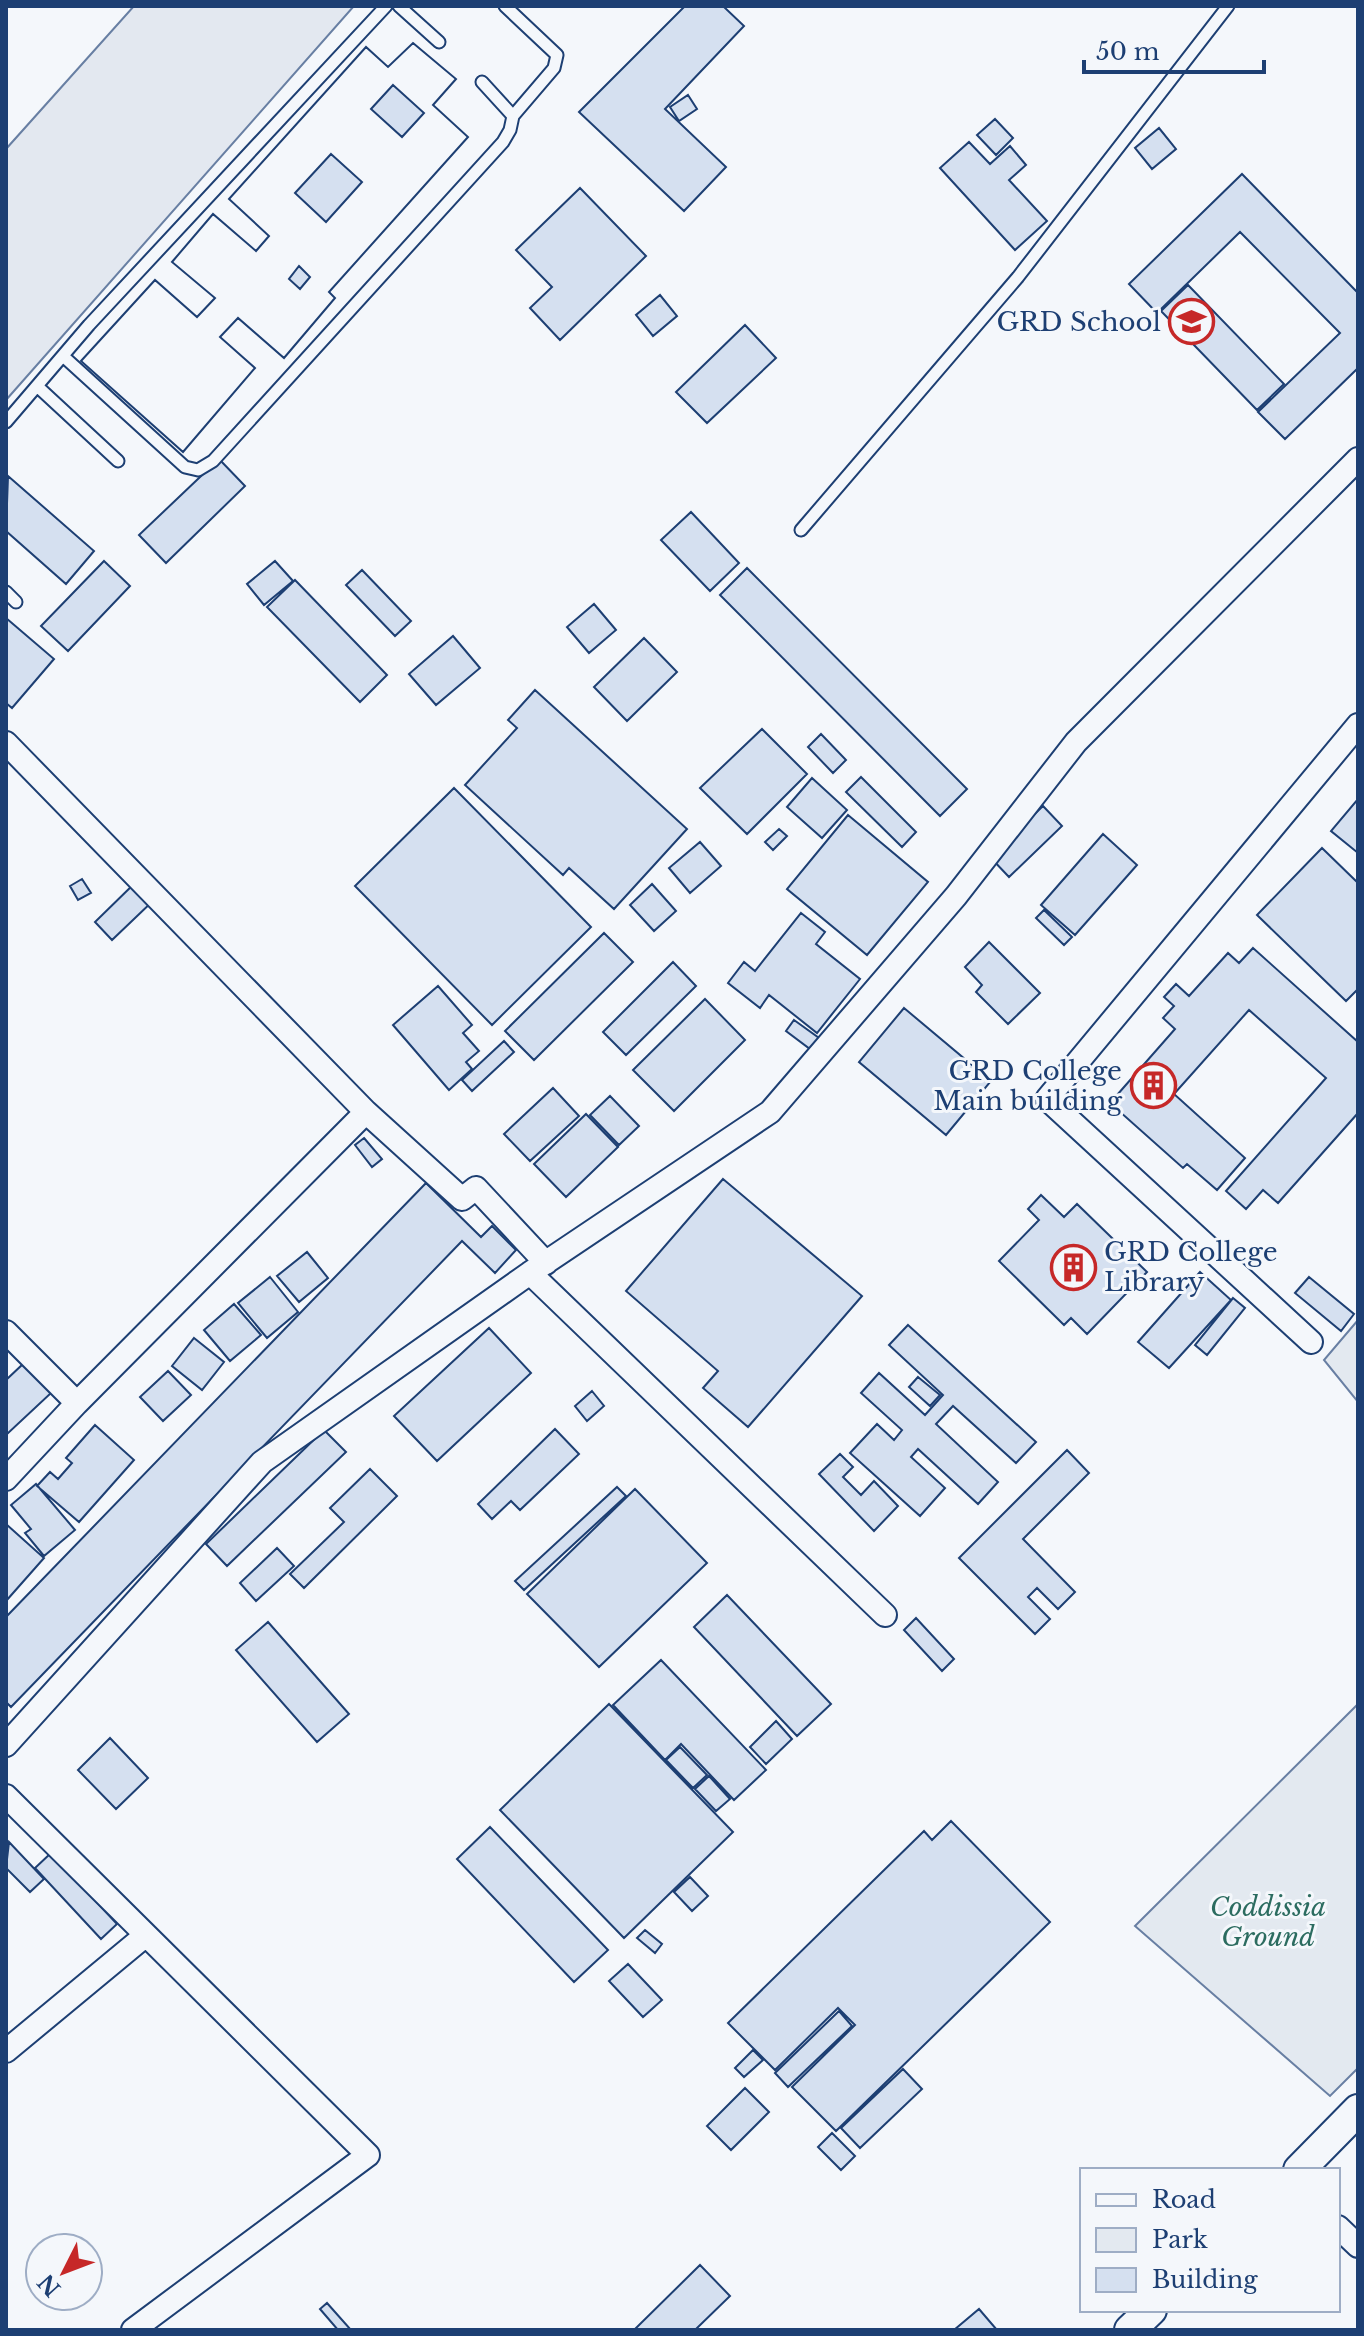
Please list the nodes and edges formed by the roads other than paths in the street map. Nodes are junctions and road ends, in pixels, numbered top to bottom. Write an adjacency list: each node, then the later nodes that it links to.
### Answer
1 (386, 6): 8 (lane)
2 (399, 6): 5 (lane)
3 (505, 6): 7 (lane)
4 (1228, 6): 13 (lane)
5 (439, 42)
6 (482, 82): 7 (lane)
7 (513, 116): 8 (lane)
8 (63, 356): 9 (lane)
9 (37, 386): 10 (lane); 12 (lane)
10 (6, 422)
11 (1358, 459): 19 (street)
12 (118, 461)
13 (801, 530)
14 (6, 592): 15 (lane)
15 (16, 602)
16 (1358, 725): 21 (street)
17 (6, 743): 18 (street)
18 (366, 1112): 19 (street); 22 (street)
19 (538, 1268): 24 (street); 25 (street)
20 (6, 1332): 22 (street)
21 (1311, 1342)
22 (77, 1403): 23 (street)
23 (6, 1479)
24 (885, 1615)
25 (6, 1745)
26 (6, 1796): 27 (street)
27 (146, 1935): 28 (street); 34 (street)
28 (6, 2051)
29 (1358, 2110): 30 (street)
30 (1301, 2168)
31 (1340, 2229): 32 (street)
32 (1358, 2246)
33 (1149, 2312): 35 (street)
34 (133, 2330)
35 (1130, 2330)

